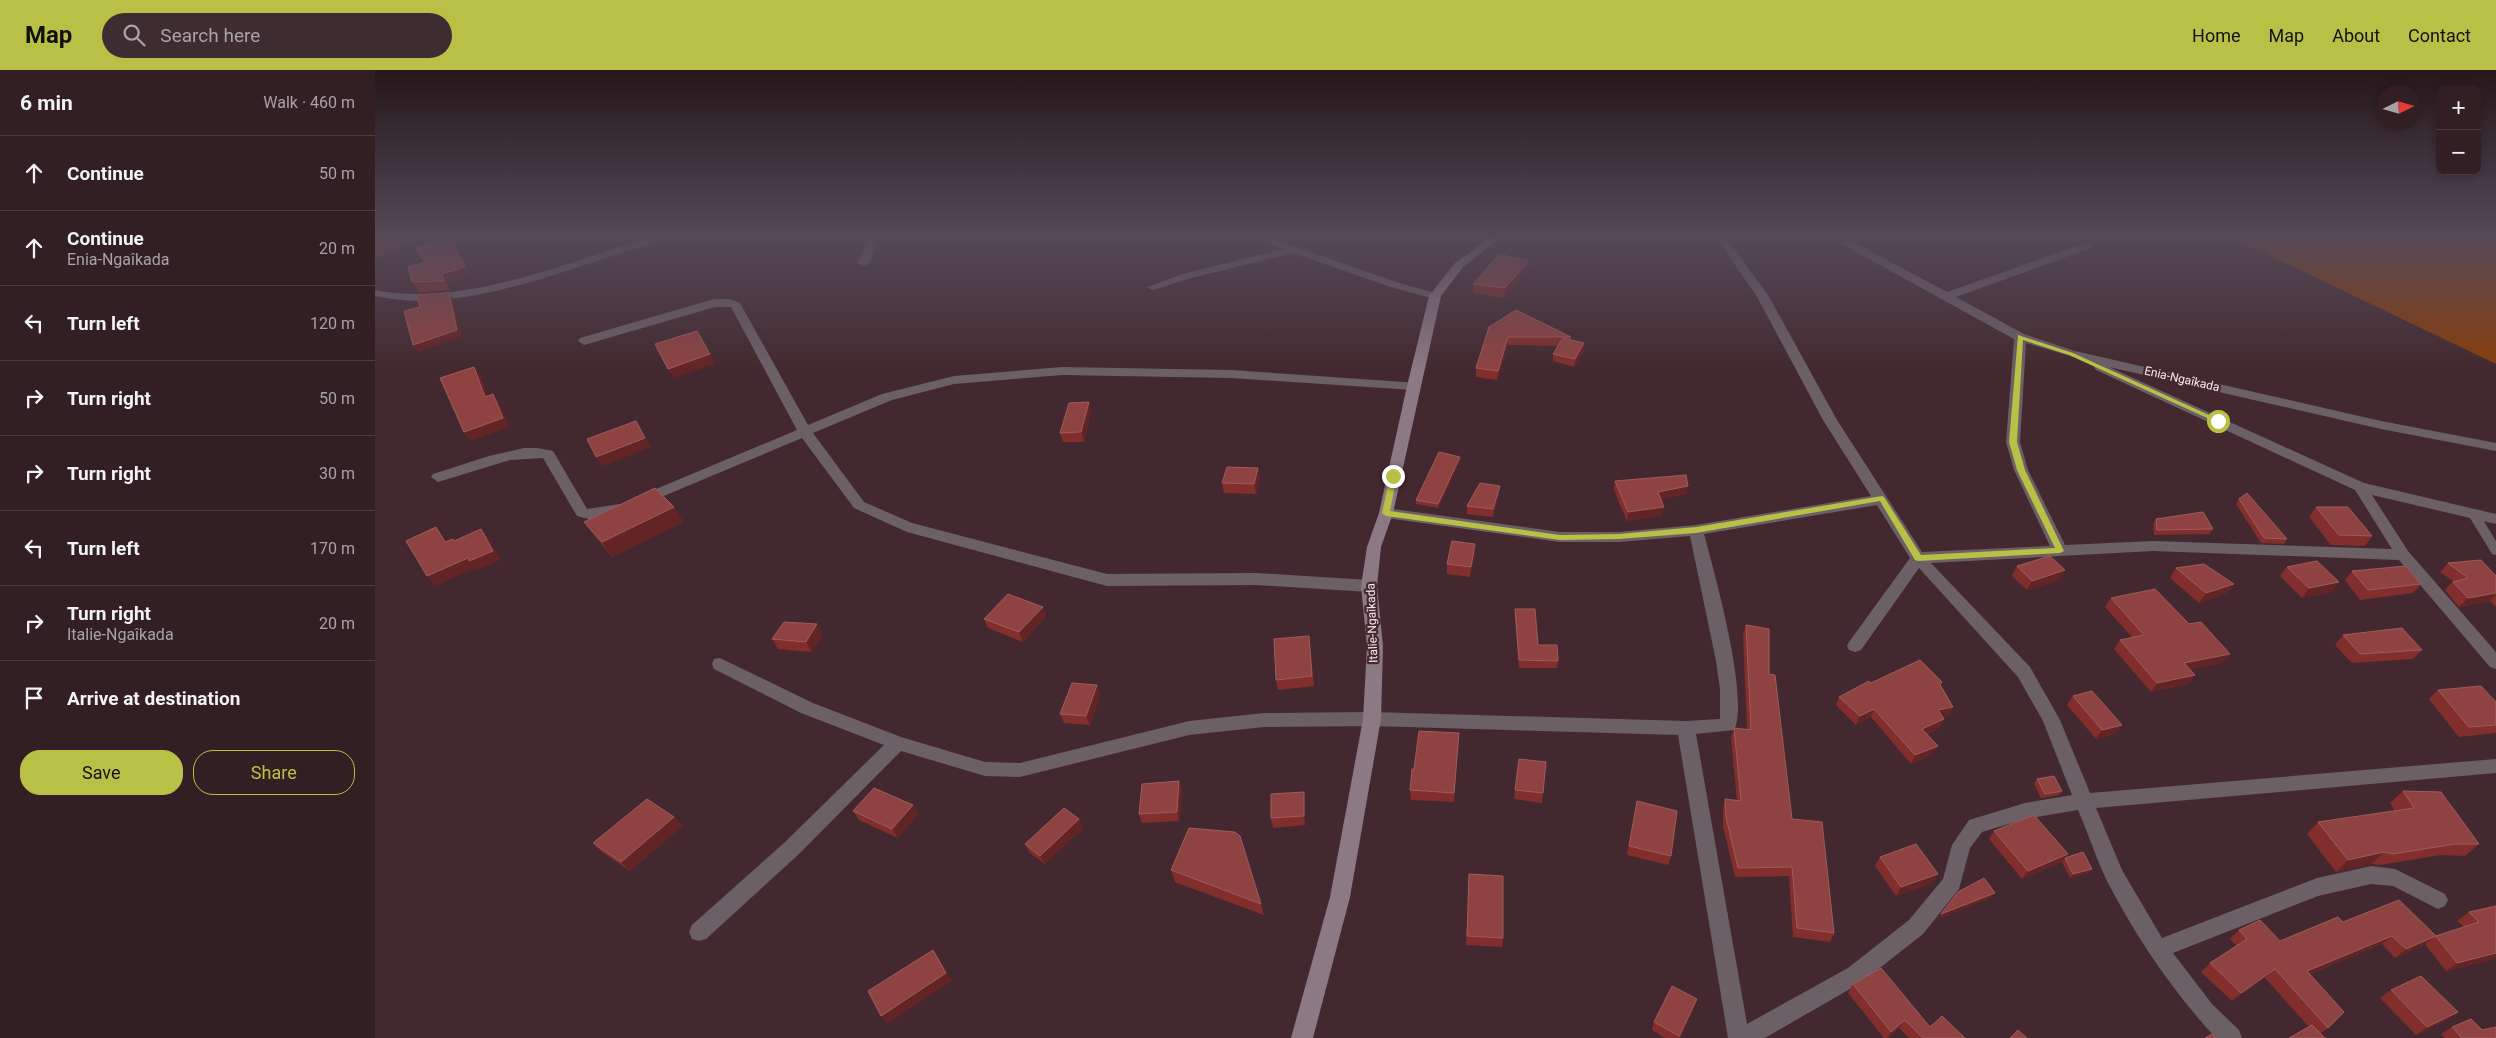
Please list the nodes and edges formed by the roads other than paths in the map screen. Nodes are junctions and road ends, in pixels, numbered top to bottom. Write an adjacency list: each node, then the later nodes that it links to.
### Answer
1 (515, 280): 9 (street)
2 (1174, 280): 8 (street)
3 (1382, 280): 10 (street)
4 (1447, 280): 10 (street, Italie-Ngaîkada)
5 (1752, 280): 20 (street)
6 (1915, 280): 11 (street, Enia-Ngaîkada)
7 (1992, 280): 11 (street)
8 (1153, 287)
9 (375, 293)
10 (1435, 296): 15 (street, Italie-Ngaîkada)
11 (1945, 297): 12 (street, Enia-Ngaîkada)
12 (2020, 337): 14 (street, Enia-Ngaîkada); 25 (street)
13 (584, 341): 16 (street)
14 (2071, 354): 17 (street, Enia-Ngaîkada); 19 (street)
15 (1413, 386): 16 (street); 21 (street, Italie-Ngaîkada)
16 (805, 432): 18 (street); 29 (street)
17 (2496, 447)
18 (438, 477)
19 (2360, 487): 22 (street); 27 (street)
20 (1882, 498): 24 (street); 28 (street)
21 (1386, 513): 24 (street); 29 (street, Italie-Ngaîkada)
22 (2473, 513): 23 (street); 26 (lane)
23 (2496, 519)
24 (1696, 530): 34 (street)
25 (2060, 551): 27 (street); 28 (street)
26 (2496, 551)
27 (2403, 555): 31 (street)
28 (1918, 558): 30 (street); 37 (street)
29 (1369, 586): 33 (street, Italie-Ngaîkada)
30 (1855, 646)
31 (2496, 663)
32 (720, 664): 35 (street)
33 (1372, 719): 34 (street); 35 (street); 41 (street, Italie-Ngaîkada)
34 (1686, 728): 42 (street)
35 (898, 743): 39 (street)
36 (2496, 766): 37 (street)
37 (2084, 801): 40 (street); 43 (street)
38 (2438, 900): 40 (street)
39 (699, 932)
40 (2158, 949): 44 (street)
41 (1302, 1038)
42 (1739, 1038)
43 (1744, 1038)
44 (2231, 1038)

